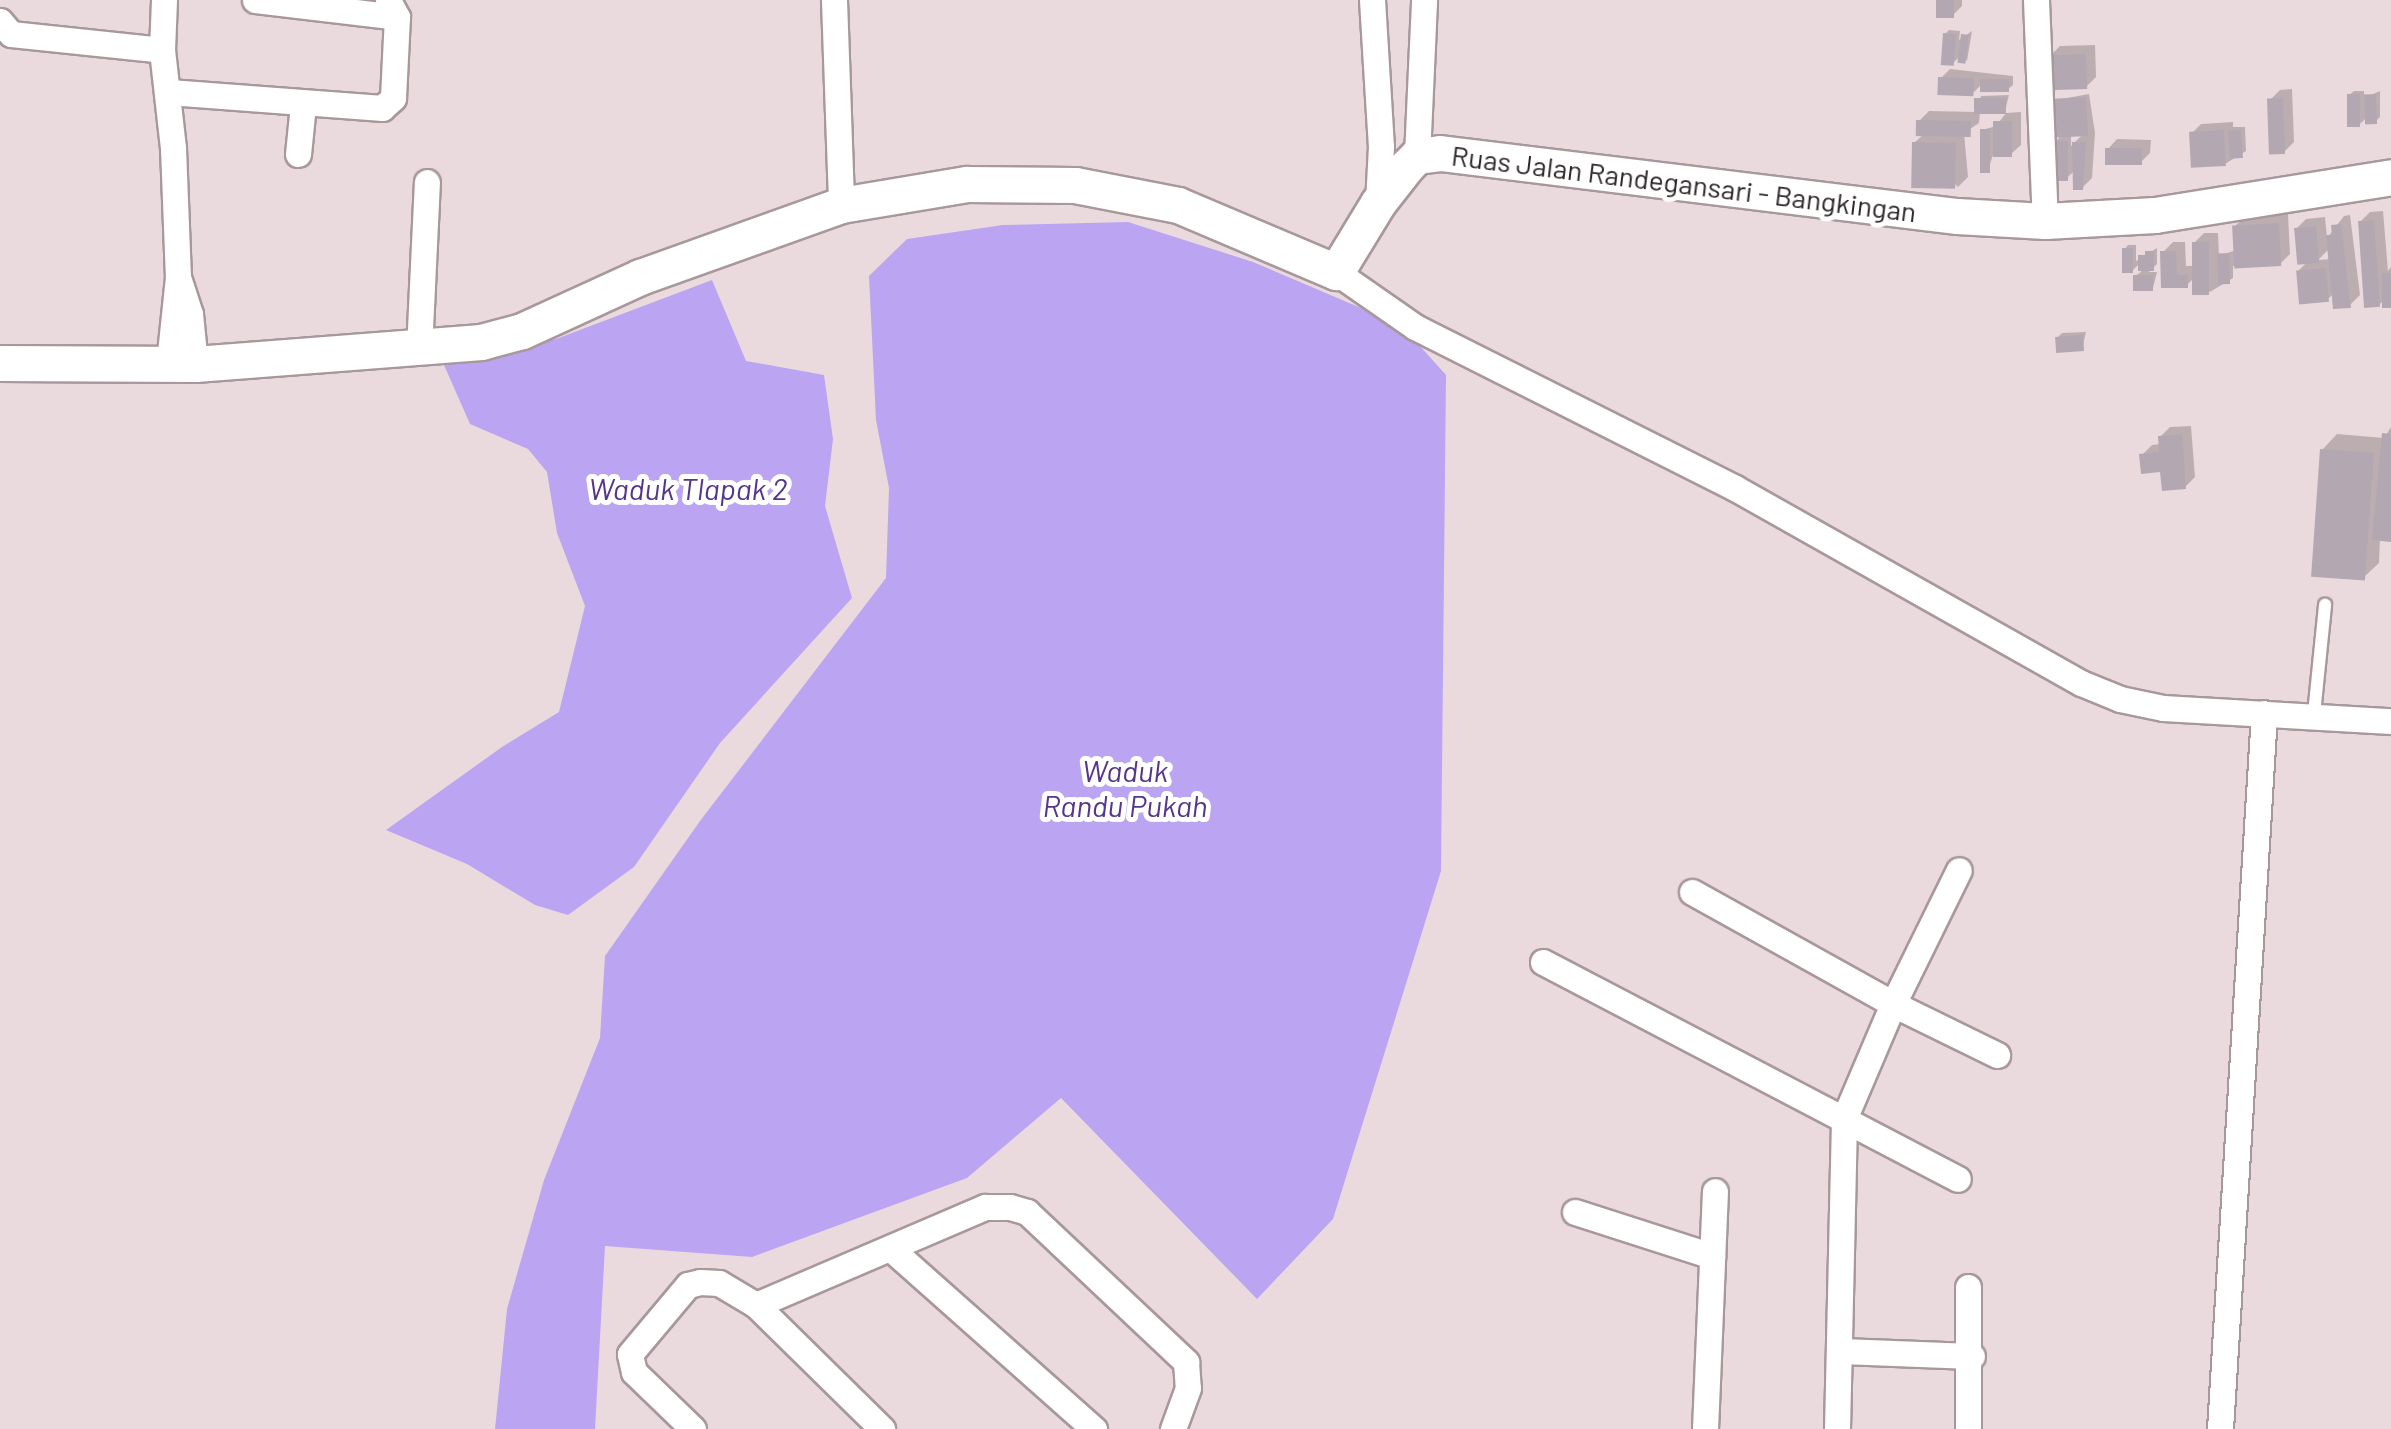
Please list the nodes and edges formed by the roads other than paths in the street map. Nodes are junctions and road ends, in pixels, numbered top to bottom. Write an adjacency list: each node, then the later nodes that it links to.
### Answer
1 (164, 0): 9 (street)
2 (255, 0): 7 (street)
3 (834, 0): 17 (street)
4 (1372, 0): 16 (street)
5 (1424, 0): 13 (street)
6 (2036, 0): 18 (street)
7 (392, 9): 11 (street)
8 (0, 21): 9 (street)
9 (162, 50): 10 (street)
10 (169, 92): 11 (street); 22 (street)
11 (303, 105): 12 (street)
12 (298, 154)
13 (1417, 156): 16 (main road, Ruas Jalan Randegansari - Bangkingan); 18 (main road, Ruas Jalan Randegansari - Bangkingan)
14 (2391, 177): 18 (main road, Ruas Jalan Randegansari - Bangkingan)
15 (427, 182): 20 (street)
16 (1378, 203): 19 (main road, Ruas Jalan Randegansari - Bangkingan)
17 (841, 205): 19 (main road); 20 (main road)
18 (2044, 221)
19 (1336, 272): 24 (street)
20 (419, 350): 22 (main road)
21 (0, 364): 22 (main road)
22 (182, 364)
23 (2325, 605): 25 (lane)
24 (2264, 712): 25 (street); 49 (street)
25 (2314, 714): 26 (street)
26 (2391, 721)
27 (1959, 870): 30 (street)
28 (1692, 892): 30 (street)
29 (1543, 962): 32 (street)
30 (1893, 1004): 31 (street); 32 (street)
31 (1997, 1055)
32 (1844, 1118): 33 (street); 40 (street)
33 (1958, 1179)
34 (1715, 1191): 37 (street)
35 (1575, 1212): 37 (street)
36 (890, 1248): 39 (street); 44 (street); 45 (street)
37 (1712, 1256): 46 (street)
38 (1968, 1287): 41 (street)
39 (756, 1305): 42 (street); 43 (street)
40 (1841, 1351): 41 (street); 47 (street)
41 (1972, 1356): 48 (street)
42 (693, 1429)
43 (882, 1429)
44 (1094, 1429)
45 (1173, 1429)
46 (1706, 1429)
47 (1837, 1429)
48 (1968, 1429)
49 (2220, 1429)

